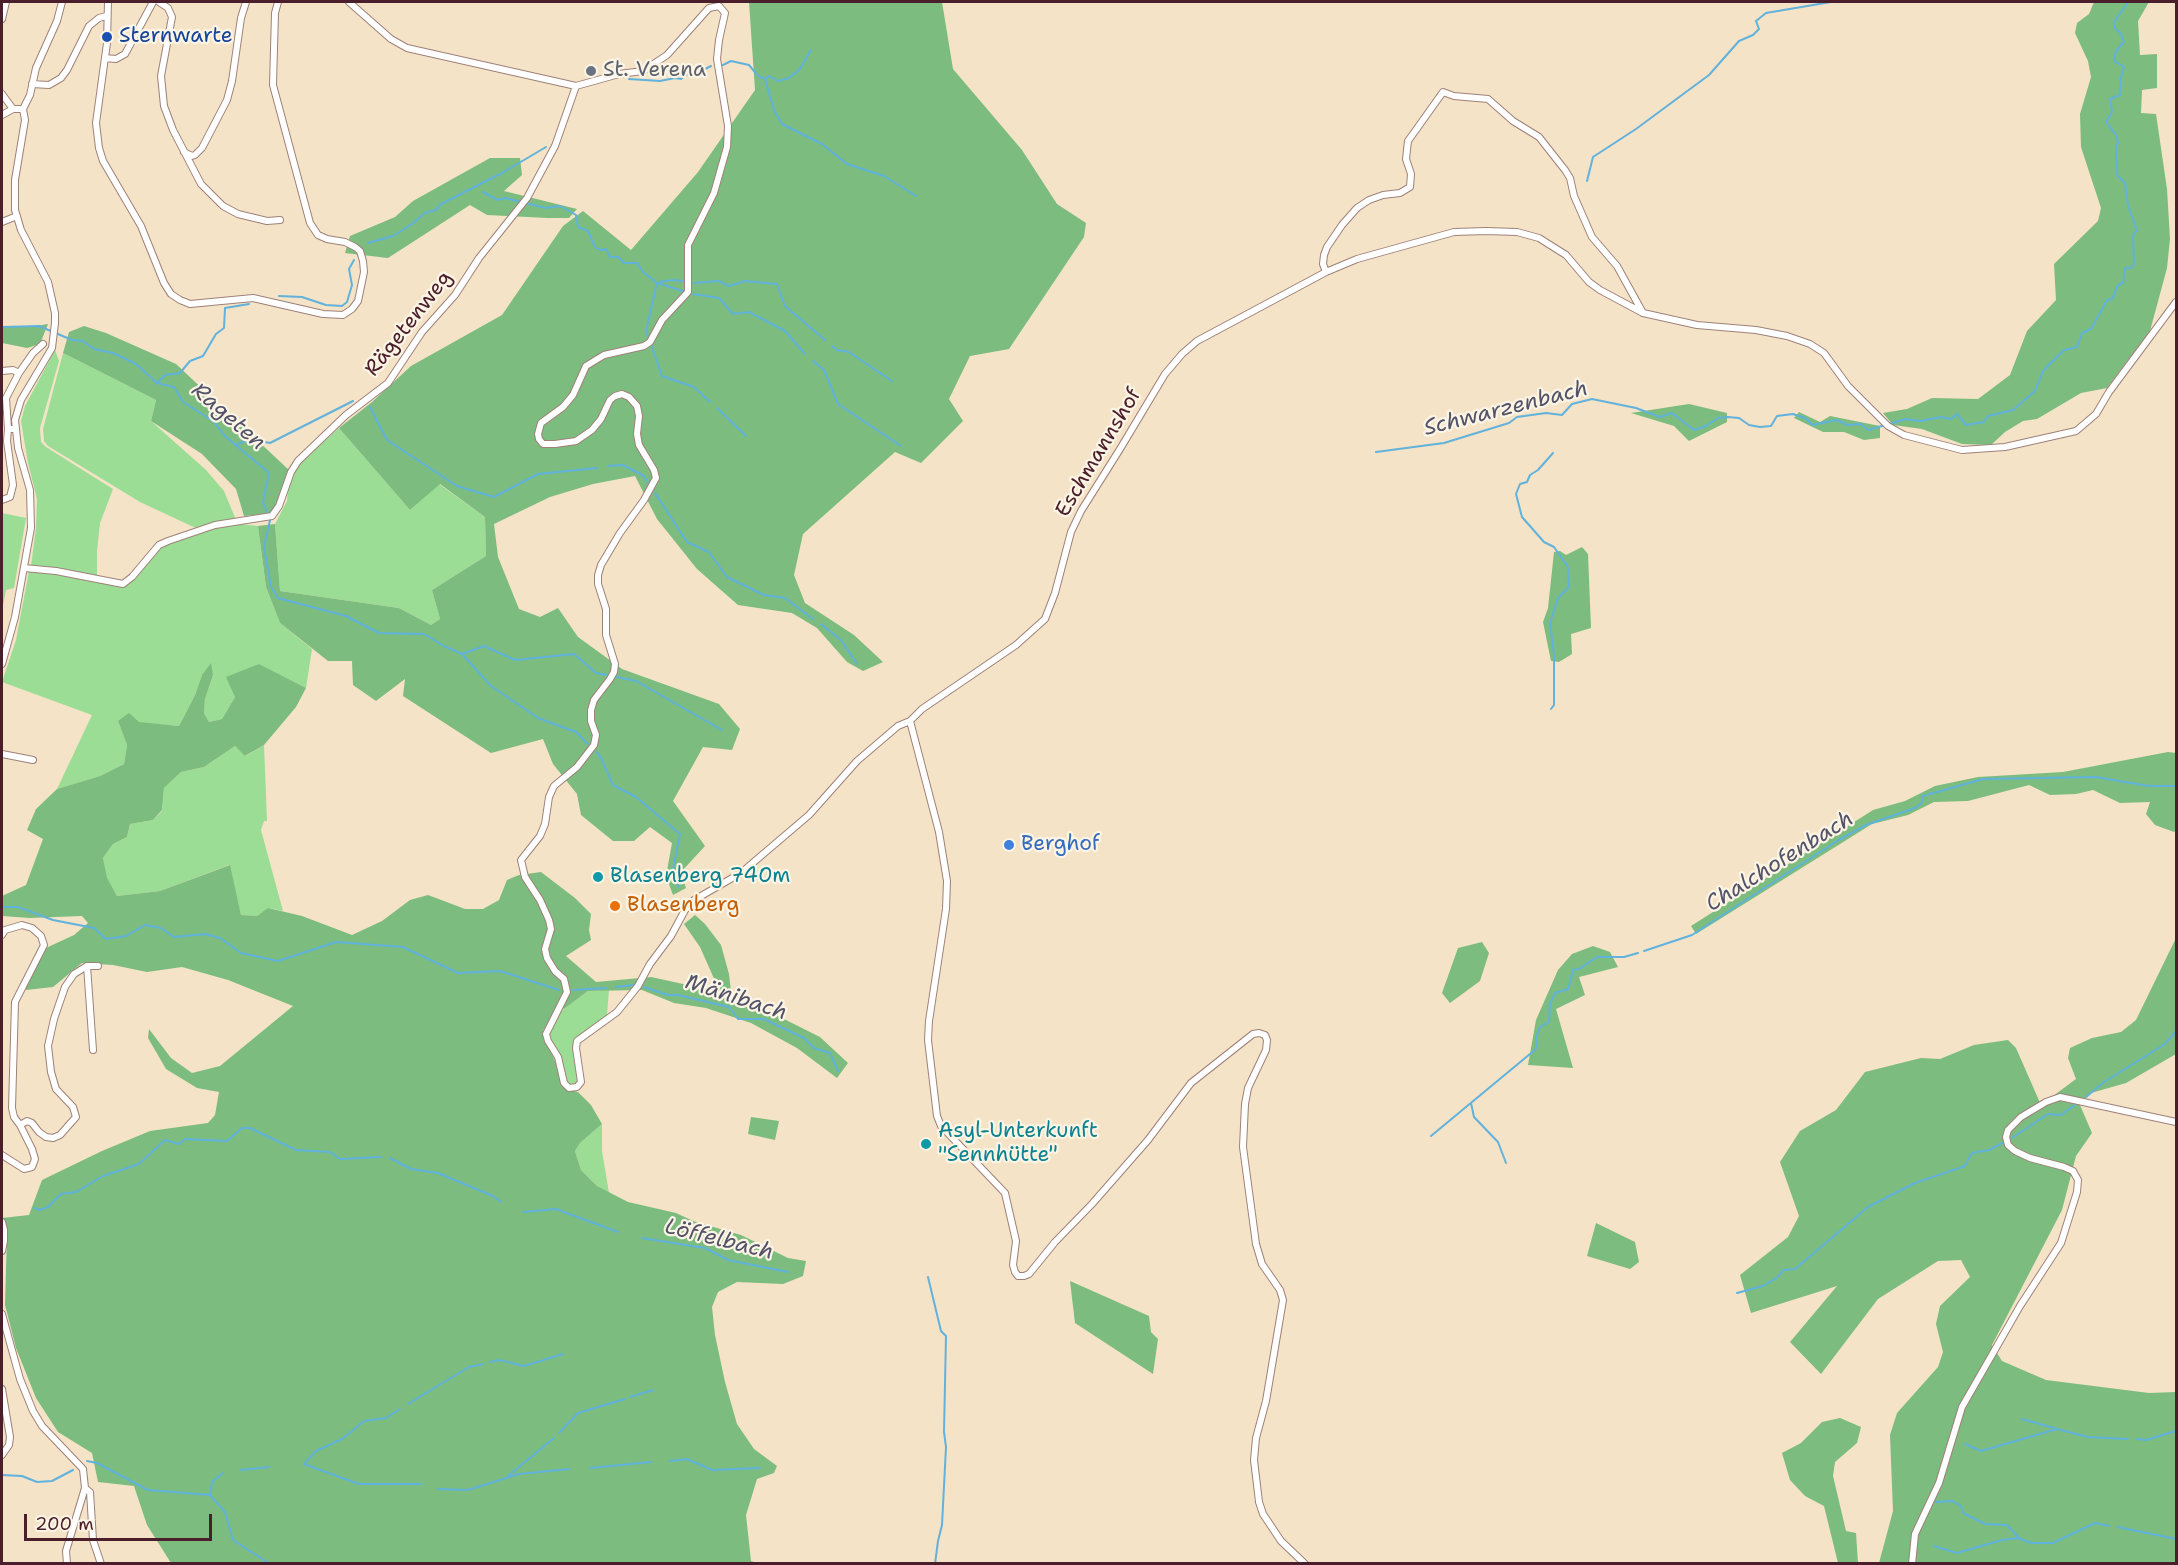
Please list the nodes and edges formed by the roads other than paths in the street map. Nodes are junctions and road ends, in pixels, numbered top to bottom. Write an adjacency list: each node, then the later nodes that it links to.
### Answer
1 (6, 2): 10 (street)
2 (62, 2): 12 (street)
3 (108, 2): 9 (street)
4 (153, 2): 11 (street)
5 (159, 2): 18 (street)
6 (246, 2): 18 (street)
7 (278, 2): 11 (street)
8 (349, 2): 13 (street)
9 (106, 16): 11 (street); 12 (street)
10 (2, 19)
11 (105, 58)
12 (32, 84): 16 (street)
13 (576, 86): 30 (street, Rägetenweg); 32 (street, Eschmannshof)
14 (2, 94): 15 (street)
15 (13, 109): 16 (street); 17 (street)
16 (22, 109): 19 (street)
17 (2, 115)
18 (184, 152): 20 (street)
19 (17, 216): 21 (street); 28 (street)
20 (280, 220)
21 (2, 222)
22 (1326, 272): 24 (street, Eschmannshof); 24 (street); 32 (street, Eschmannshof)
23 (2176, 302): 24 (street, Eschmannshof)
24 (1643, 313)
25 (43, 344): 27 (street)
26 (2, 371): 27 (street)
27 (19, 373): 28 (street)
28 (11, 429): 29 (street); 30 (street)
29 (2, 500)
30 (24, 568): 31 (street)
31 (2, 664)
32 (910, 721): 50 (street)
33 (2, 754): 34 (street)
34 (33, 760)
35 (2, 935): 40 (street)
36 (87, 966): 37 (street); 38 (street); 40 (street)
37 (98, 966)
38 (93, 1050)
39 (2176, 1122): 51 (street)
40 (20, 1125): 41 (street)
41 (2, 1155)
42 (2, 1222): 43 (street)
43 (2, 1251)
44 (2, 1314): 47 (street)
45 (2, 1389): 46 (street)
46 (2, 1455)
47 (85, 1488): 48 (street); 49 (street)
48 (66, 1563)
49 (101, 1563)
50 (1305, 1563)
51 (1912, 1563)

